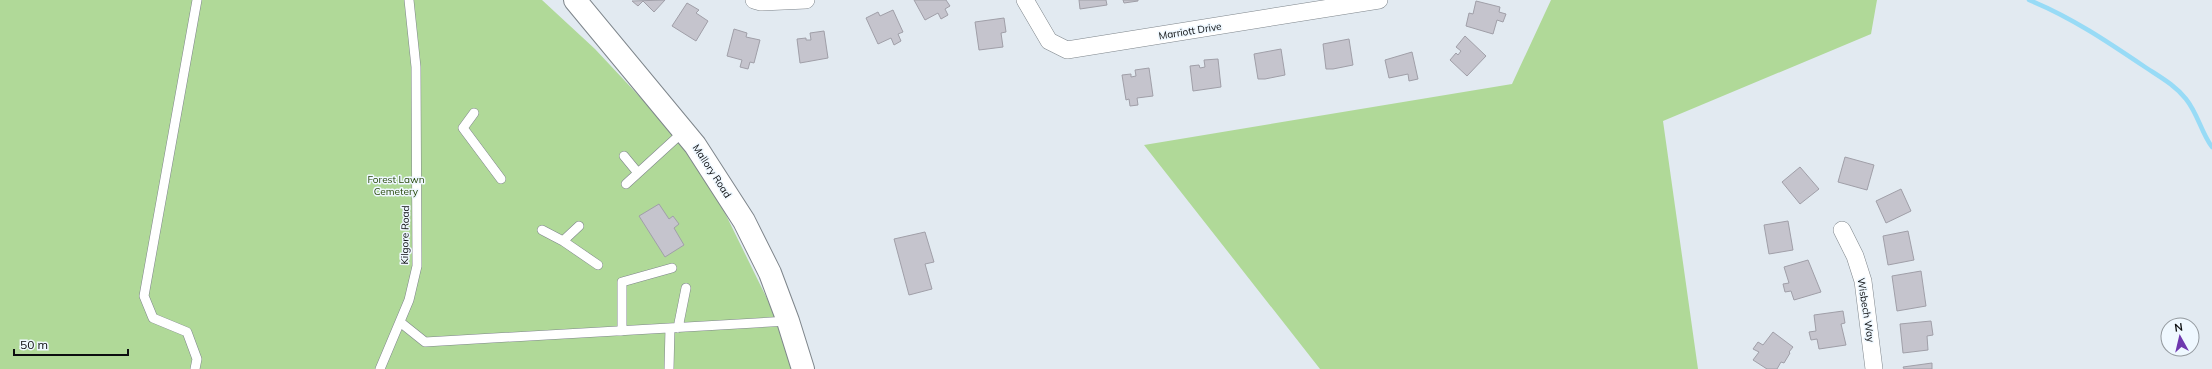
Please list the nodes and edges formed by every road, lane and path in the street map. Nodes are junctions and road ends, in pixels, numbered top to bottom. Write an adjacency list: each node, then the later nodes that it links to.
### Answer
1 (197, 0): 25 (lane)
2 (409, 0): 22 (lane, Kilgore Road)
3 (575, 0): 9 (street, Mallory Road)
4 (754, 0): 5 (street)
5 (806, 0)
6 (1026, 0): 7 (street, Marriott Drive)
7 (1379, 0)
8 (474, 113): 12 (lane)
9 (684, 131): 11 (lane); 21 (street, Mallory Road)
10 (624, 156): 11 (lane)
11 (638, 173): 13 (lane)
12 (501, 179)
13 (626, 184)
14 (580, 226): 17 (lane)
15 (542, 230): 17 (lane)
16 (1842, 230): 29 (street, Wisbech Way)
17 (563, 241): 18 (lane)
18 (598, 265)
19 (672, 268): 24 (lane)
20 (686, 288): 23 (lane)
21 (788, 321): 23 (lane); 28 (street, Mallory Road)
22 (400, 322): 24 (lane); 26 (lane, Kilgore Road)
23 (674, 328): 24 (lane); 27 (lane)
24 (622, 331)
25 (195, 369)
26 (380, 369)
27 (669, 369)
28 (803, 369)
29 (1874, 369)

